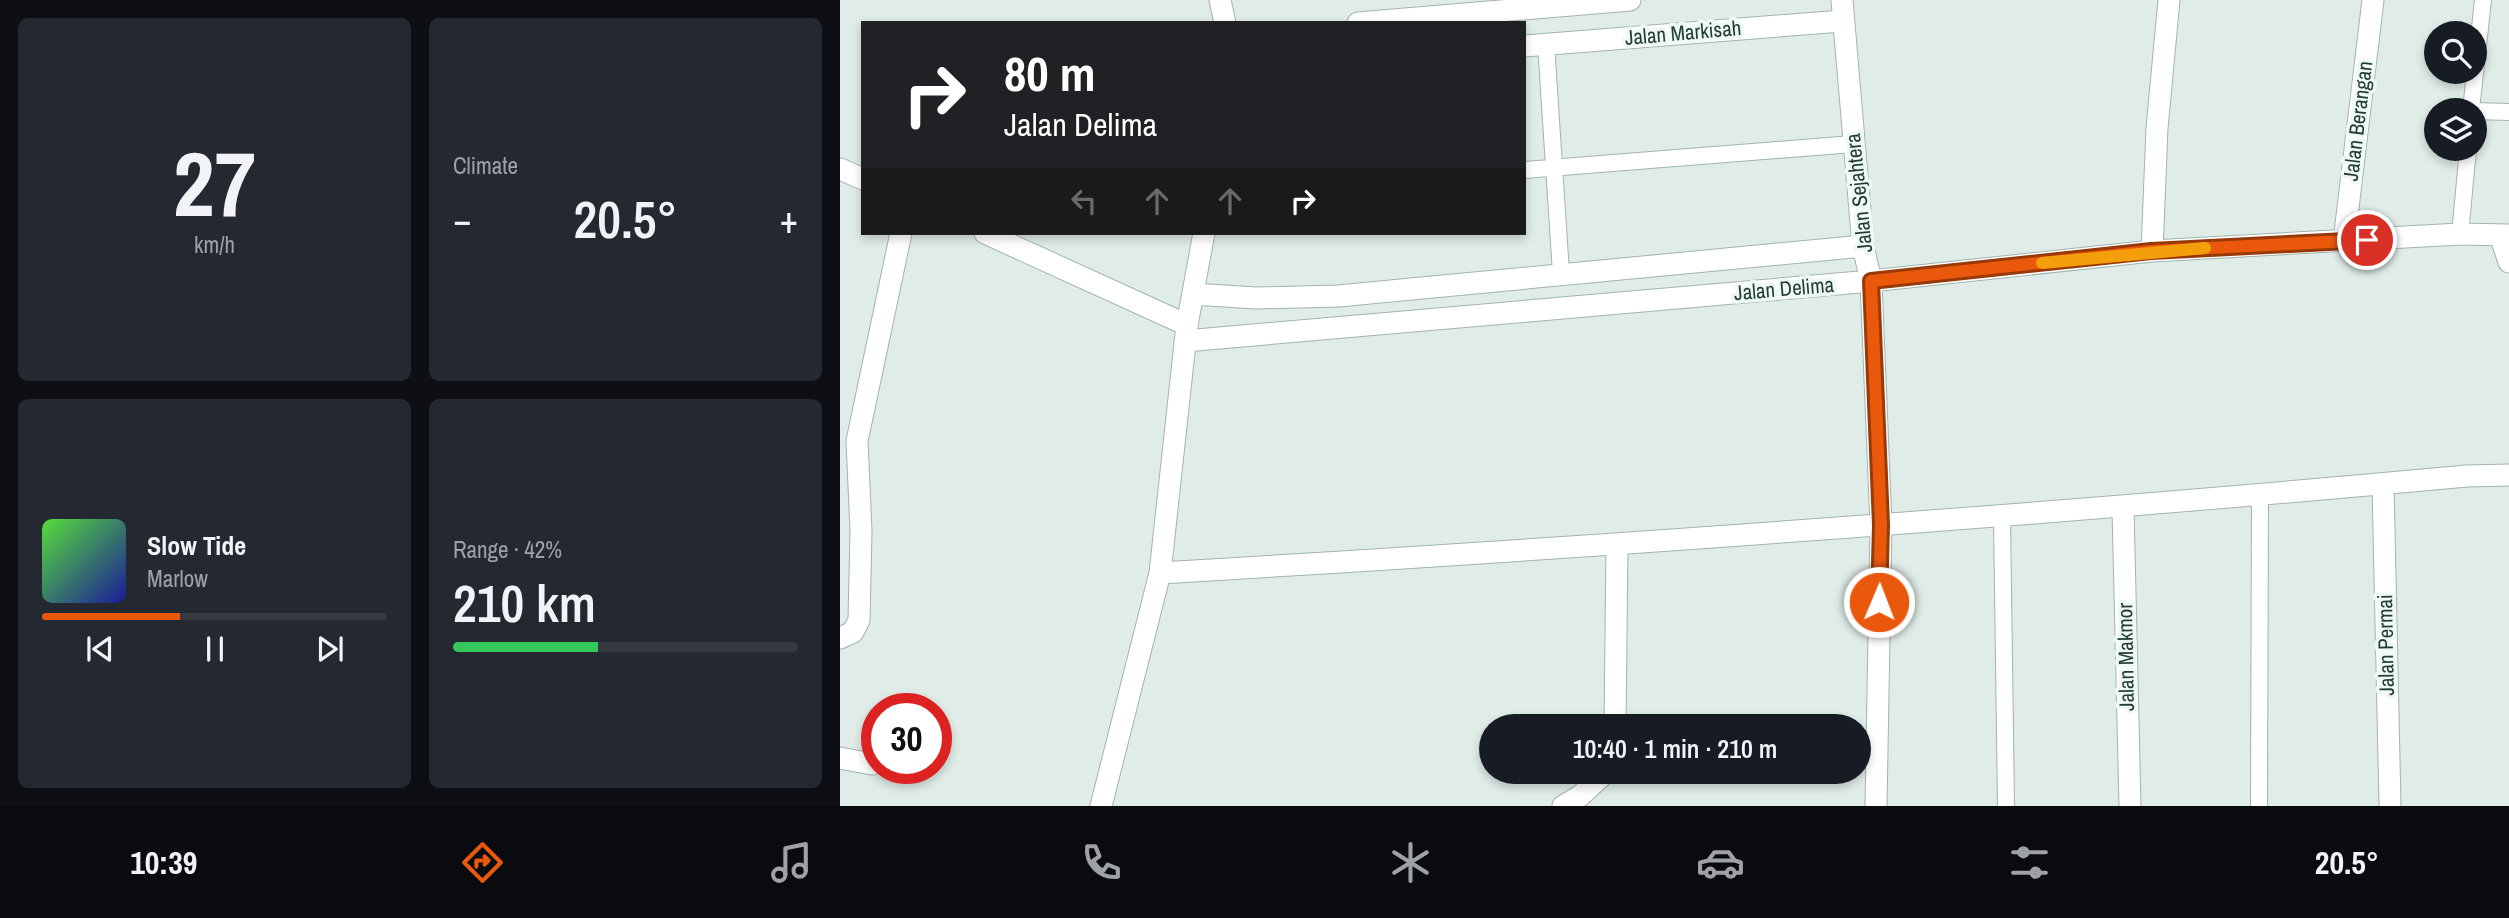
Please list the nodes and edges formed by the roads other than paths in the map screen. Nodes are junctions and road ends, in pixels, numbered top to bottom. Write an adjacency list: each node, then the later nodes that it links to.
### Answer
1 (1220, 0): 9 (street)
2 (1630, 0): 6 (street, Jalan Markisah)
3 (2169, 0): 29 (street)
4 (2373, 0): 27 (street, Jalan Berangan)
5 (2483, 0): 13 (lane)
6 (1568, 3): 7 (street, Jalan Markisah)
7 (1440, 8): 10 (street, Jalan Markisah)
8 (1842, 10): 11 (street, Jalan Markisah); 16 (street, Jalan Sejahtera)
9 (1225, 21)
10 (1369, 21)
11 (1546, 44): 12 (street, Jalan Markisah); 18 (lane)
12 (1526, 46)
13 (2474, 98)
14 (2487, 111): 15 (lane)
15 (2509, 112)
16 (1853, 144): 18 (lane); 28 (street, Jalan Sejahtera)
17 (2467, 161): 22 (lane)
18 (1555, 167): 20 (lane); 31 (lane)
19 (840, 169): 21 (street)
20 (1526, 170)
21 (861, 178)
22 (2460, 234): 26 (street, Jalan Delima); 27 (street, Jalan Delima)
23 (901, 235): 43 (street)
24 (989, 235): 34 (street)
25 (1204, 235): 33 (street)
26 (2505, 235): 30 (street)
27 (2344, 241): 29 (street, Jalan Delima)
28 (1863, 246): 31 (street, Jalan Delima); 32 (street, Jalan Sejahtera)
29 (2151, 251): 32 (street, Jalan Delima)
30 (2509, 262)
31 (1561, 273): 33 (street, Jalan Delima)
32 (1871, 281): 34 (street, Jalan Delima); 40 (street, Jalan Sejahtera)
33 (1193, 294): 34 (street)
34 (1186, 333): 42 (street)
35 (2509, 475): 36 (street)
36 (2383, 484): 37 (street); 54 (street, Jalan Permai)
37 (2260, 495): 38 (street); 53 (lane)
38 (2123, 508): 39 (street); 52 (street, Jalan Makmor)
39 (2002, 517): 40 (street); 51 (lane)
40 (1881, 525): 41 (street); 50 (street, Jalan Sejahtera)
41 (1617, 546): 42 (street); 44 (street)
42 (1160, 573): 48 (street)
43 (840, 638)
44 (1615, 714)
45 (840, 758): 46 (street)
46 (861, 762)
47 (1593, 784): 49 (street)
48 (1101, 806)
49 (1563, 806)
50 (1876, 806)
51 (2006, 806)
52 (2130, 806)
53 (2259, 806)
54 (2390, 806)

